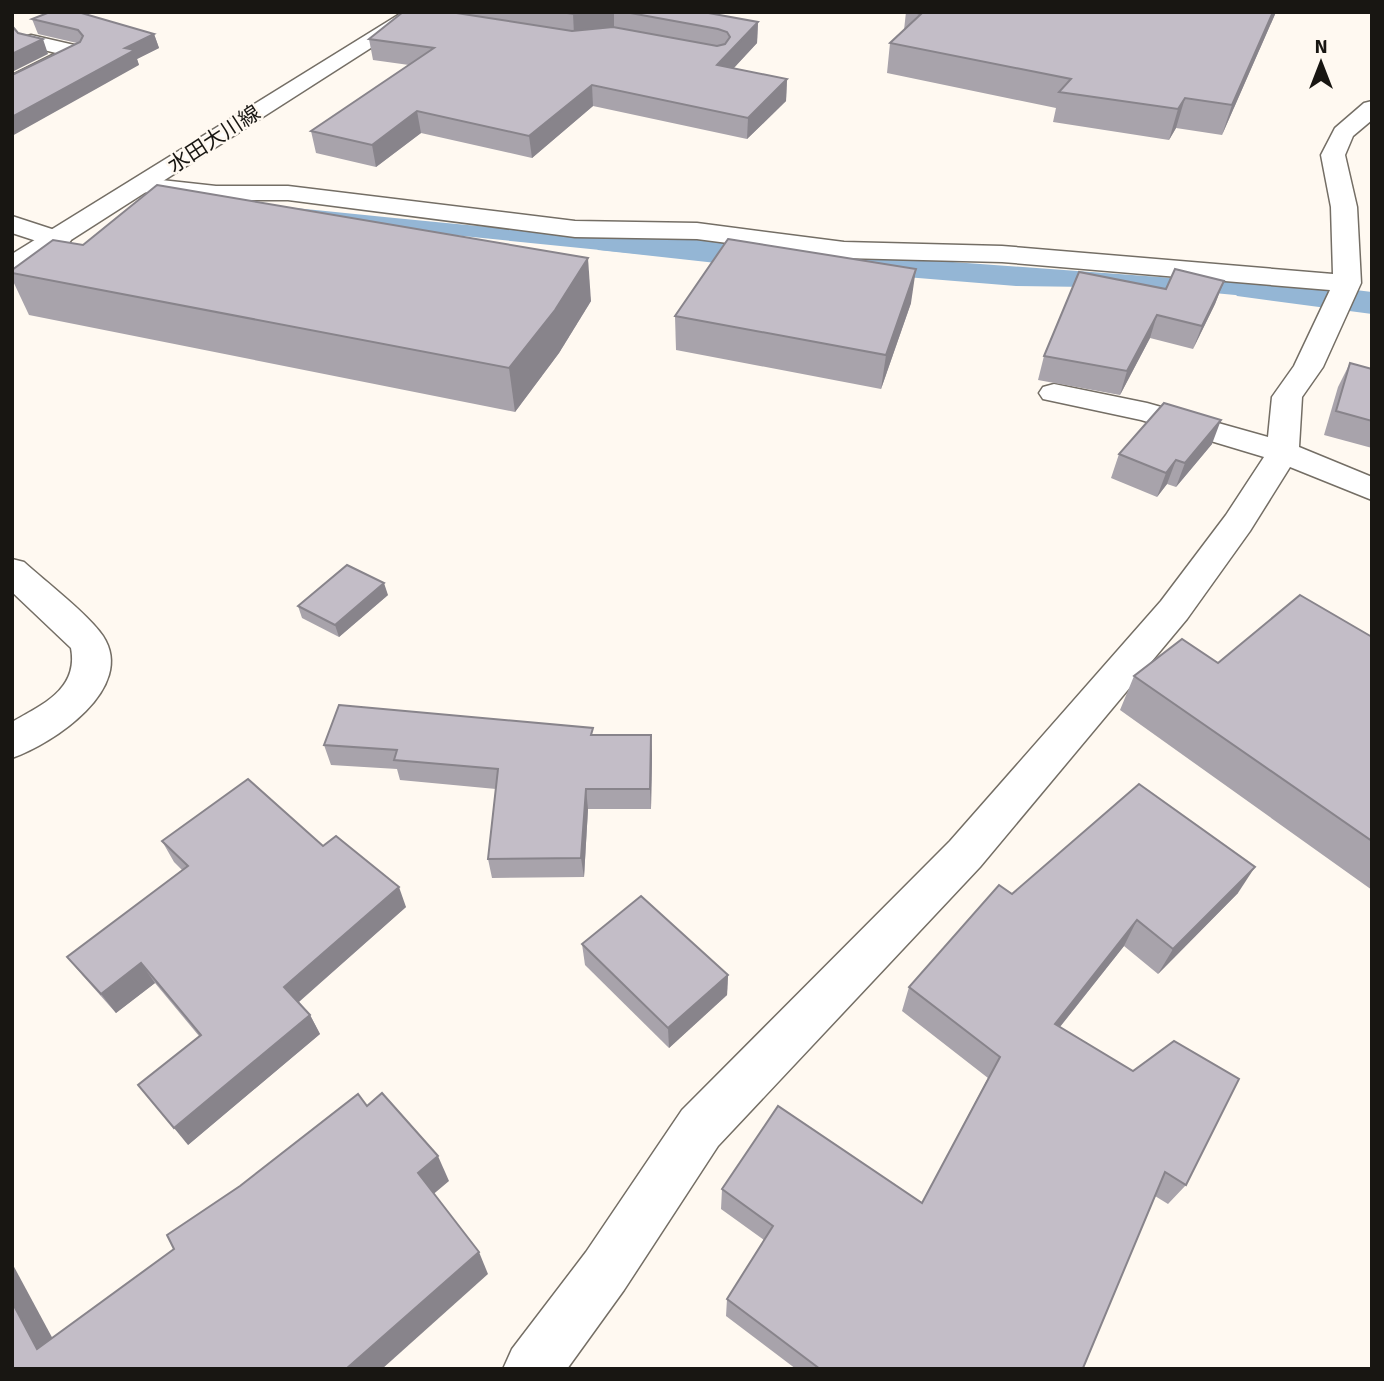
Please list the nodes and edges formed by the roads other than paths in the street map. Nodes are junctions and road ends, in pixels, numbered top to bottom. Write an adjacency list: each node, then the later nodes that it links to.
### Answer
1 (421, 17): 5 (street, 水田大川線)
2 (31, 41): 3 (street)
3 (12, 83)
4 (1372, 108): 9 (street)
5 (143, 185): 7 (street, 水田大川線); 9 (street)
6 (12, 224): 7 (street)
7 (58, 240): 8 (street, 水田大川線)
8 (12, 267)
9 (1347, 283): 11 (street)
10 (1054, 393): 11 (street)
11 (1283, 452): 12 (street); 15 (street)
12 (1372, 489)
13 (12, 571): 14 (street)
14 (12, 742)
15 (532, 1369)

